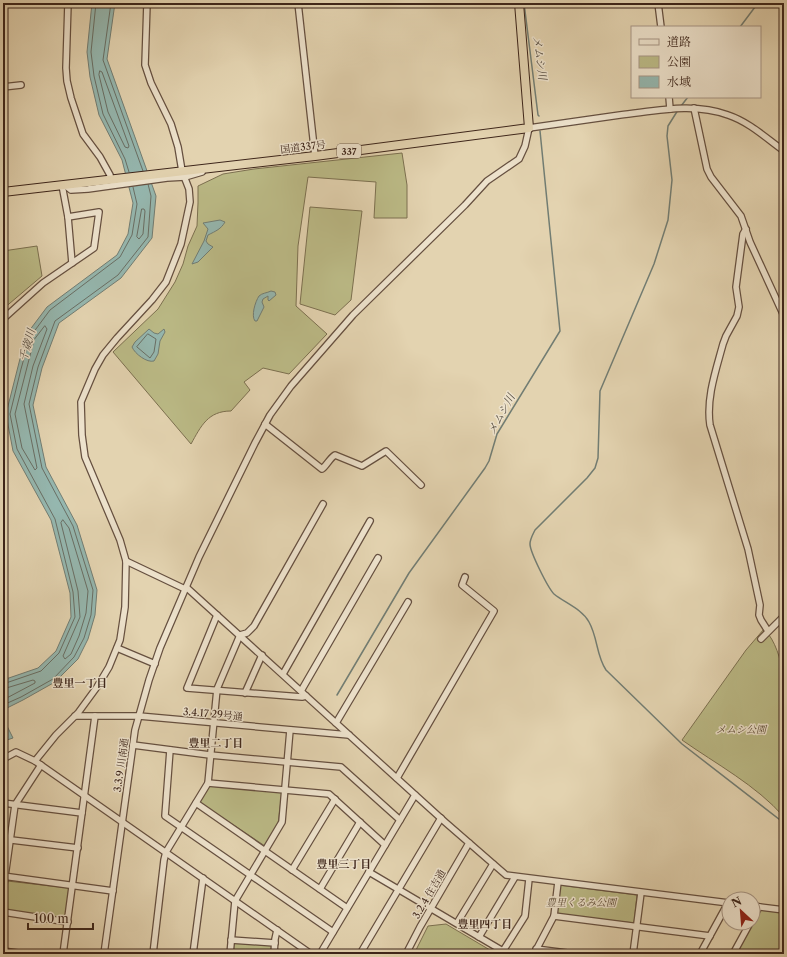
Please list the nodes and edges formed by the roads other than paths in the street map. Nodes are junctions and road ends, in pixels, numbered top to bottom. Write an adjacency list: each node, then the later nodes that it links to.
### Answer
1 (68, 3): 16 (street)
2 (147, 3): 15 (street)
3 (298, 3): 14 (street)
4 (519, 3): 12 (highway)
5 (658, 3): 6 (street)
6 (661, 26)
7 (21, 85): 8 (street)
8 (3, 87)
9 (669, 98): 11 (street)
10 (692, 108): 11 (street); 13 (street); 20 (street)
11 (671, 109): 12 (street)
12 (529, 128): 14 (highway, 国道337号 / 337); 24 (street, 3.3.9 川南通)
13 (784, 151)
14 (315, 156): 15 (highway, 国道337号 / 337)
15 (184, 174): 16 (highway, 国道337号 / 337); 29 (street)
16 (106, 181): 17 (highway, 国道337号 / 337)
17 (64, 185): 18 (highway, 国道337号 / 337); 19 (street)
18 (3, 192)
19 (68, 217): 21 (street); 21 (street)
20 (746, 229): 22 (street); 36 (street)
21 (72, 263): 23 (street)
22 (784, 316)
23 (3, 319)
24 (265, 424): 25 (street); 31 (street, 3.3.9 川南通)
25 (421, 484)
26 (323, 504): 37 (street)
27 (370, 521): 42 (street)
28 (378, 558): 44 (street)
29 (126, 561): 31 (street); 39 (street)
30 (465, 577): 61 (street)
31 (186, 588): 33 (street); 41 (street, 3.3.9 川南通)
32 (408, 602): 51 (street)
33 (217, 615): 37 (street); 43 (street)
34 (782, 618): 35 (street); 36 (street)
35 (784, 626)
36 (768, 631): 38 (street)
37 (240, 635): 40 (street); 43 (street)
38 (761, 639)
39 (117, 648): 41 (street); 47 (street)
40 (262, 655): 42 (street); 45 (street)
41 (155, 664): 49 (street, 3.3.9 川南通)
42 (283, 674): 44 (street)
43 (217, 691): 45 (street); 50 (street)
44 (301, 691): 46 (street)
45 (245, 693): 46 (street)
46 (306, 696): 51 (street)
47 (75, 716): 48 (street, 3.4.17 29号通); 58 (street)
48 (96, 716): 49 (street, 3.4.17 29号通); 64 (street)
49 (139, 716): 50 (street, 3.4.17 29号通); 54 (street, 3.3.9 川南通)
50 (213, 723): 52 (street, 3.4.17 29号通); 56 (street)
51 (336, 723): 53 (street)
52 (290, 730): 53 (street, 3.4.17 29号通); 59 (street)
53 (350, 735): 61 (street)
54 (133, 745): 55 (street); 73 (street, 3.3.9 川南通)
55 (170, 750): 56 (street); 75 (street)
56 (210, 755): 59 (street); 62 (street)
57 (3, 759): 58 (street)
58 (35, 761): 60 (street)
59 (287, 762): 63 (street); 72 (street)
60 (41, 765): 64 (street); 69 (street)
61 (397, 778): 65 (street)
62 (208, 783): 63 (street); 68 (street)
63 (285, 789): 66 (street); 81 (street)
64 (85, 795): 70 (street); 73 (street)
65 (415, 795): 71 (street); 72 (street)
66 (334, 799): 74 (street); 84 (street)
67 (3, 803): 69 (street)
68 (196, 803): 75 (street); 81 (street)
69 (15, 805): 70 (street); 77 (street)
70 (82, 813): 80 (street)
71 (440, 818): 78 (street); 94 (street)
72 (400, 820): 79 (street)
73 (122, 821): 82 (street); 96 (street, 3.3.9 川南通)
74 (360, 822): 79 (street); 93 (street)
75 (181, 827): 82 (street); 87 (street)
76 (3, 839): 77 (street)
77 (10, 840): 80 (street); 86 (street)
78 (469, 843): 83 (street); 102 (street, 3.2.4 住吉通)
79 (385, 845): 85 (street)
80 (78, 848): 92 (street)
81 (265, 851): 84 (street); 87 (street)
82 (166, 852): 89 (street); 123 (street)
83 (493, 864): 88 (street); 108 (street)
84 (292, 870): 93 (street)
85 (369, 872): 94 (street); 101 (street)
86 (4, 876): 92 (street); 95 (street)
87 (250, 876): 98 (street); 112 (street)
88 (515, 877): 90 (street); 114 (street)
89 (203, 878): 98 (street); 124 (street)
90 (529, 878): 91 (street); 118 (street)
91 (558, 882): 97 (street); 105 (street)
92 (72, 886): 96 (street); 107 (street)
93 (320, 889): 101 (street)
94 (399, 889): 102 (street); 129 (street)
95 (3, 890)
96 (112, 891): 122 (street, 3.3.9 川南通)
97 (641, 893): 99 (street); 109 (street)
98 (235, 901): 110 (street); 115 (street)
99 (721, 902)
100 (761, 907): 103 (street)
101 (347, 908): 112 (street)
102 (431, 908): 108 (street); 130 (street, 3.2.4 住吉通)
103 (781, 910)
104 (3, 912): 107 (street)
105 (554, 916): 109 (street); 119 (street)
106 (721, 916): 113 (street)
107 (68, 922): 121 (street)
108 (457, 923): 114 (street)
109 (636, 926): 113 (street); 132 (street)
110 (277, 930): 116 (street); 127 (street)
111 (746, 931): 134 (street)
112 (333, 932): 128 (street)
113 (710, 936): 133 (street)
114 (480, 937): 118 (street)
115 (231, 940): 116 (street); 125 (street)
116 (275, 943): 126 (street)
117 (3, 951): 120 (street)
118 (506, 952)
119 (535, 952): 131 (street)
120 (24, 954)
121 (63, 954)
122 (104, 954)
123 (153, 954)
124 (193, 954)
125 (230, 954)
126 (274, 954)
127 (311, 954)
128 (320, 954)
129 (360, 954)
130 (406, 954)
131 (575, 954)
132 (633, 954)
133 (700, 954)
134 (733, 954)

